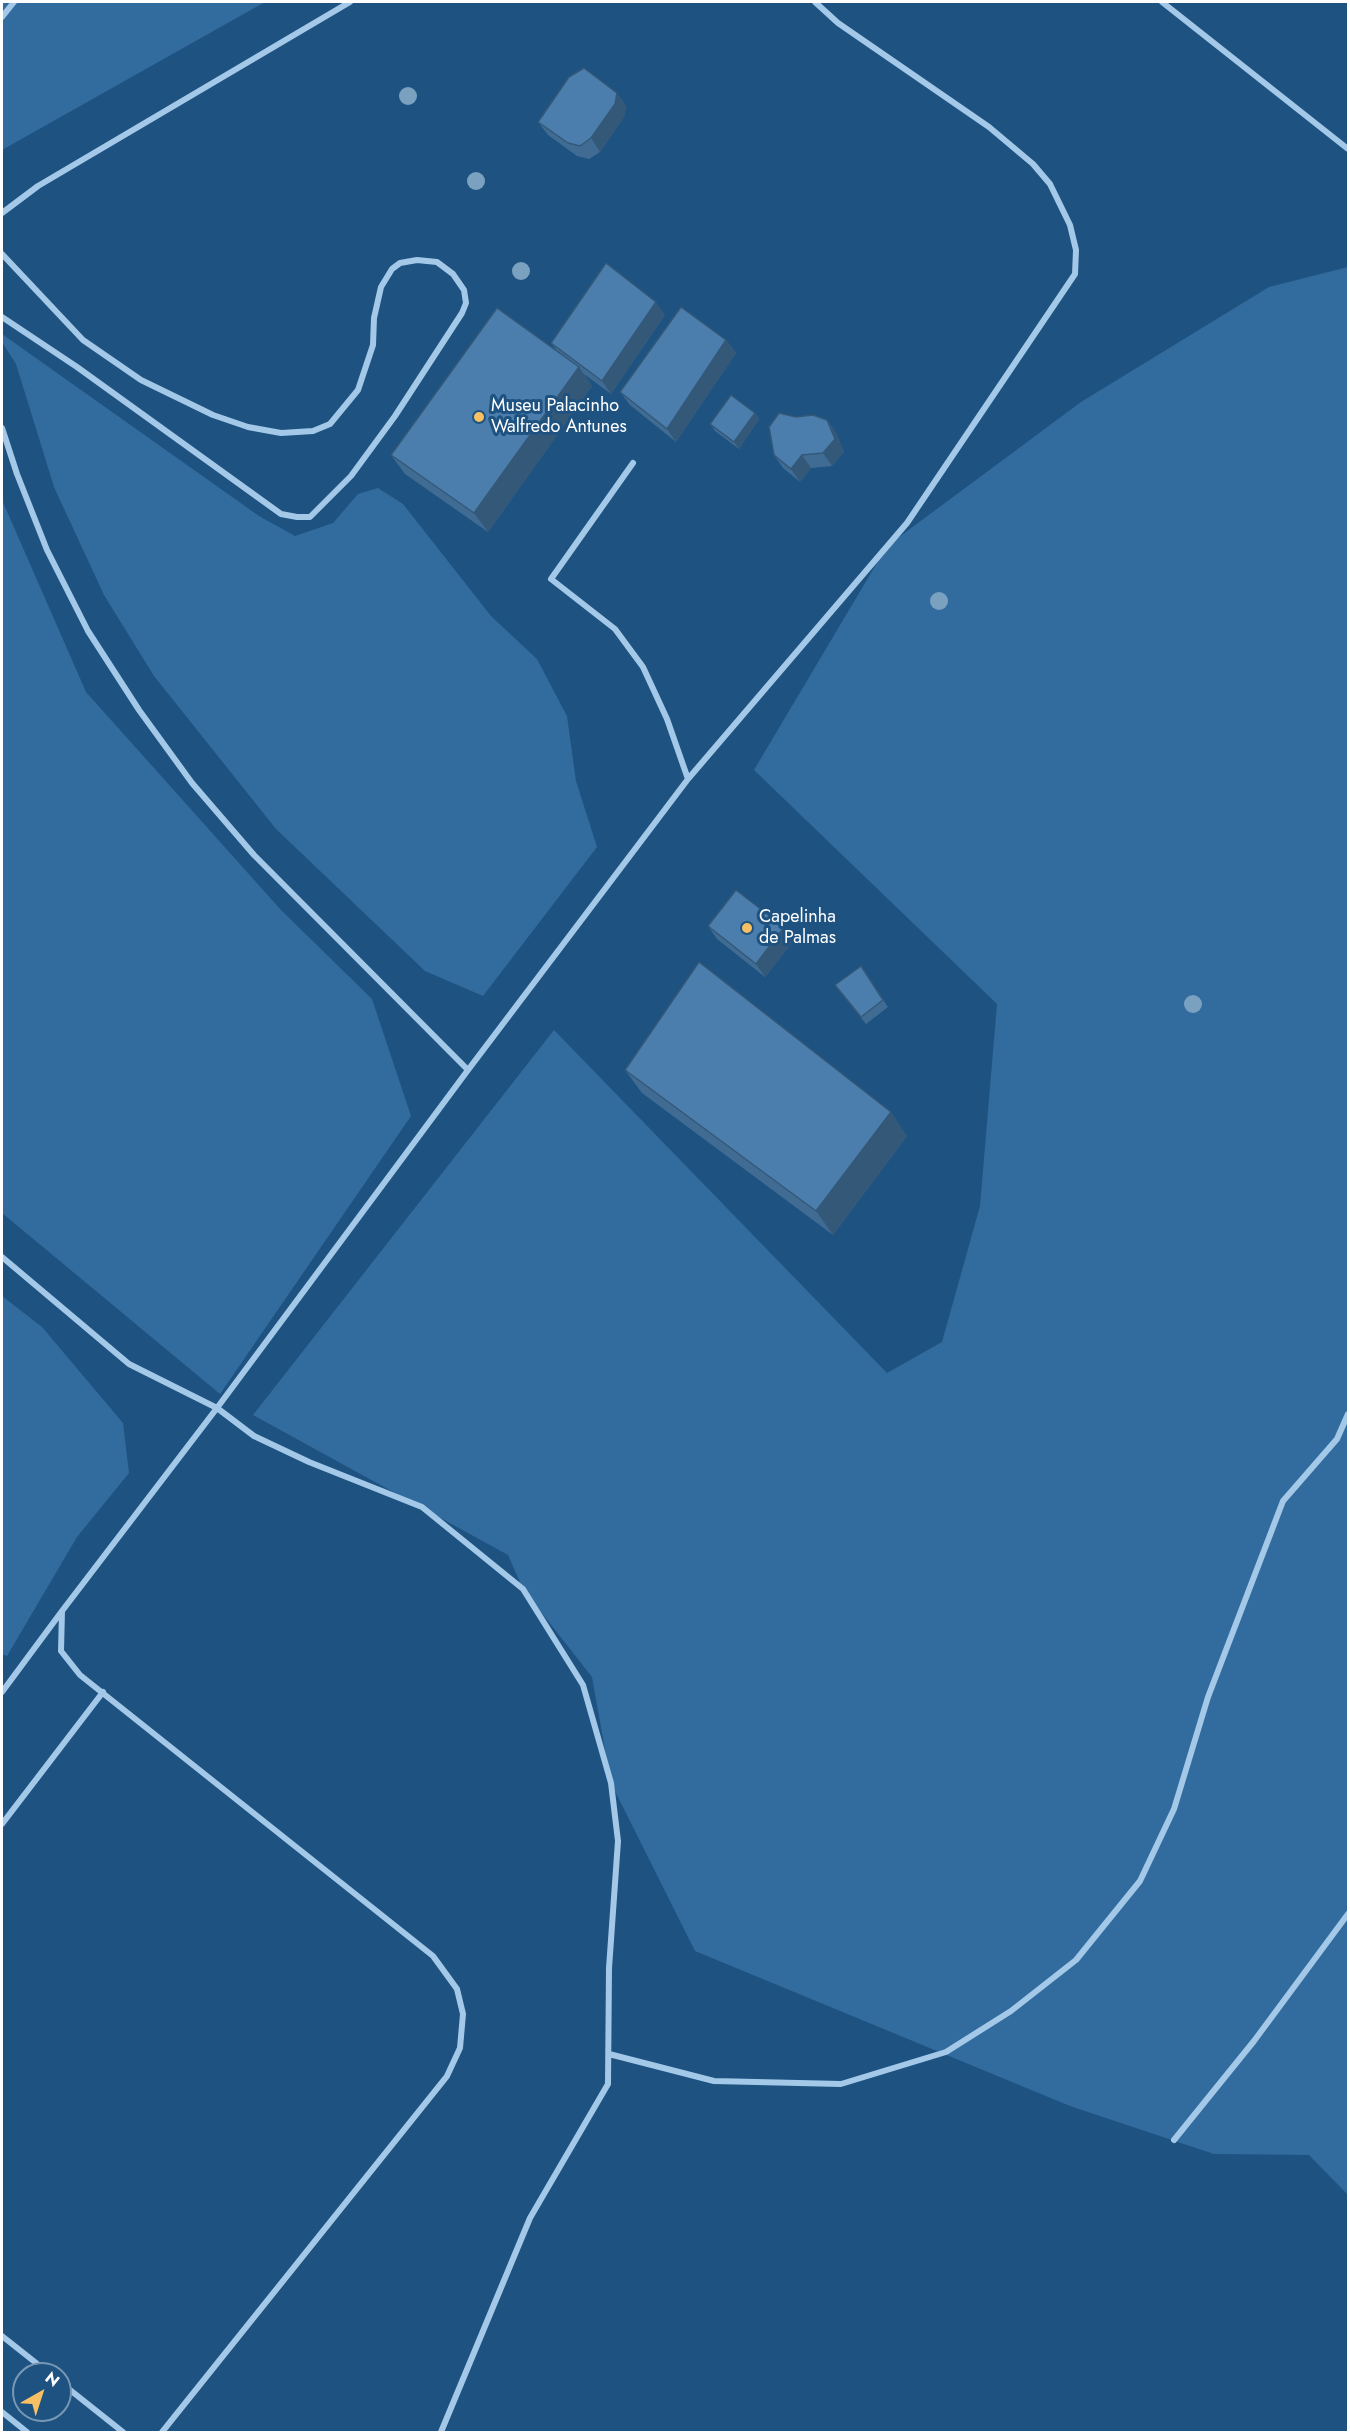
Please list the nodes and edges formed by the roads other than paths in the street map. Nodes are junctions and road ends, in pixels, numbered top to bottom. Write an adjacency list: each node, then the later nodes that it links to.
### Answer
1 (14, 2): 5 (street)
2 (350, 2): 7 (street)
3 (815, 2): 12 (street)
4 (1162, 2): 6 (street)
5 (2, 17)
6 (1348, 149)
7 (2, 213)
8 (2, 254): 9 (street)
9 (2, 317)
10 (2, 428): 13 (street)
11 (633, 463): 12 (street)
12 (688, 778): 13 (street)
13 (468, 1070): 15 (street)
14 (2, 1257): 15 (street)
15 (217, 1408): 17 (street); 22 (street)
16 (1348, 1414): 22 (street)
17 (62, 1611): 18 (street); 19 (street)
18 (2, 1692)
19 (103, 1692): 20 (street); 30 (street)
20 (2, 1824)
21 (1348, 1914): 23 (street)
22 (609, 2054): 31 (street)
23 (1174, 2140)
24 (2, 2336): 25 (street)
25 (35, 2362)
26 (72, 2392): 29 (street)
27 (2, 2412): 28 (street)
28 (27, 2433)
29 (123, 2433)
30 (162, 2433)
31 (441, 2433)

